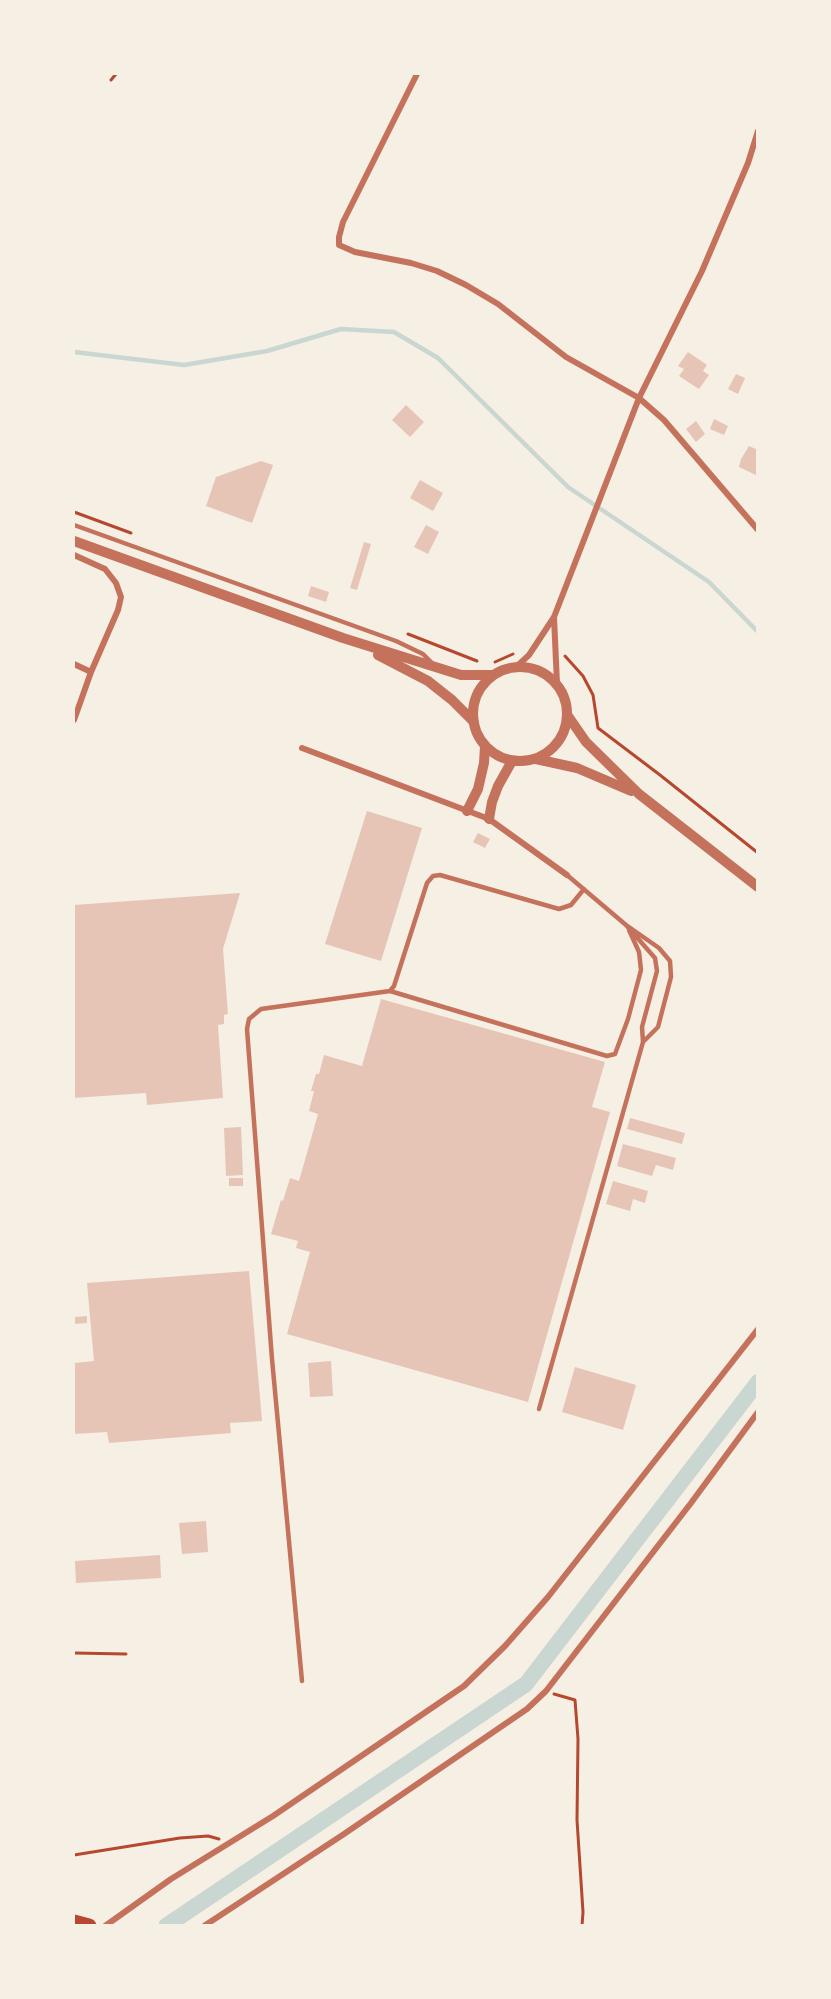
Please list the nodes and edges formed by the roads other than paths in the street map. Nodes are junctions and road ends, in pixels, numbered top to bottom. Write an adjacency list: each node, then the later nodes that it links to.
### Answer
1 (417, 74): 3 (street)
2 (758, 131): 3 (street)
3 (639, 398): 5 (street); 8 (street)
4 (74, 525): 11 (lane)
5 (758, 530)
6 (74, 541): 9 (street)
7 (74, 555): 13 (street)
8 (554, 617): 12 (street); 15 (street)
9 (343, 638): 11 (street); 18 (street)
10 (74, 664): 13 (street)
11 (435, 666): 14 (street)
12 (516, 667): 14 (street); 15 (street)
13 (91, 672): 17 (street)
14 (494, 675): 18 (street)
15 (557, 684): 16 (street)
16 (568, 716): 21 (street); 23 (street)
17 (74, 720)
18 (474, 722): 19 (street)
19 (485, 746): 22 (street); 24 (street)
20 (302, 748): 24 (street)
21 (536, 759): 22 (street); 23 (street)
22 (512, 761): 25 (street)
23 (639, 794): 27 (street)
24 (467, 811): 25 (street)
25 (489, 819): 26 (street)
26 (567, 875): 28 (lane)
27 (758, 887)
28 (584, 889): 29 (lane); 30 (lane)
29 (626, 925): 30 (lane); 31 (lane); 31 (lane)
30 (390, 991): 35 (lane)
31 (643, 1042): 33 (lane)
32 (758, 1329): 38 (street)
33 (539, 1408)
34 (758, 1412): 39 (street)
35 (302, 1681)
36 (74, 1922): 37 (highway)
37 (88, 1925)
38 (105, 1926)
39 (204, 1926)

